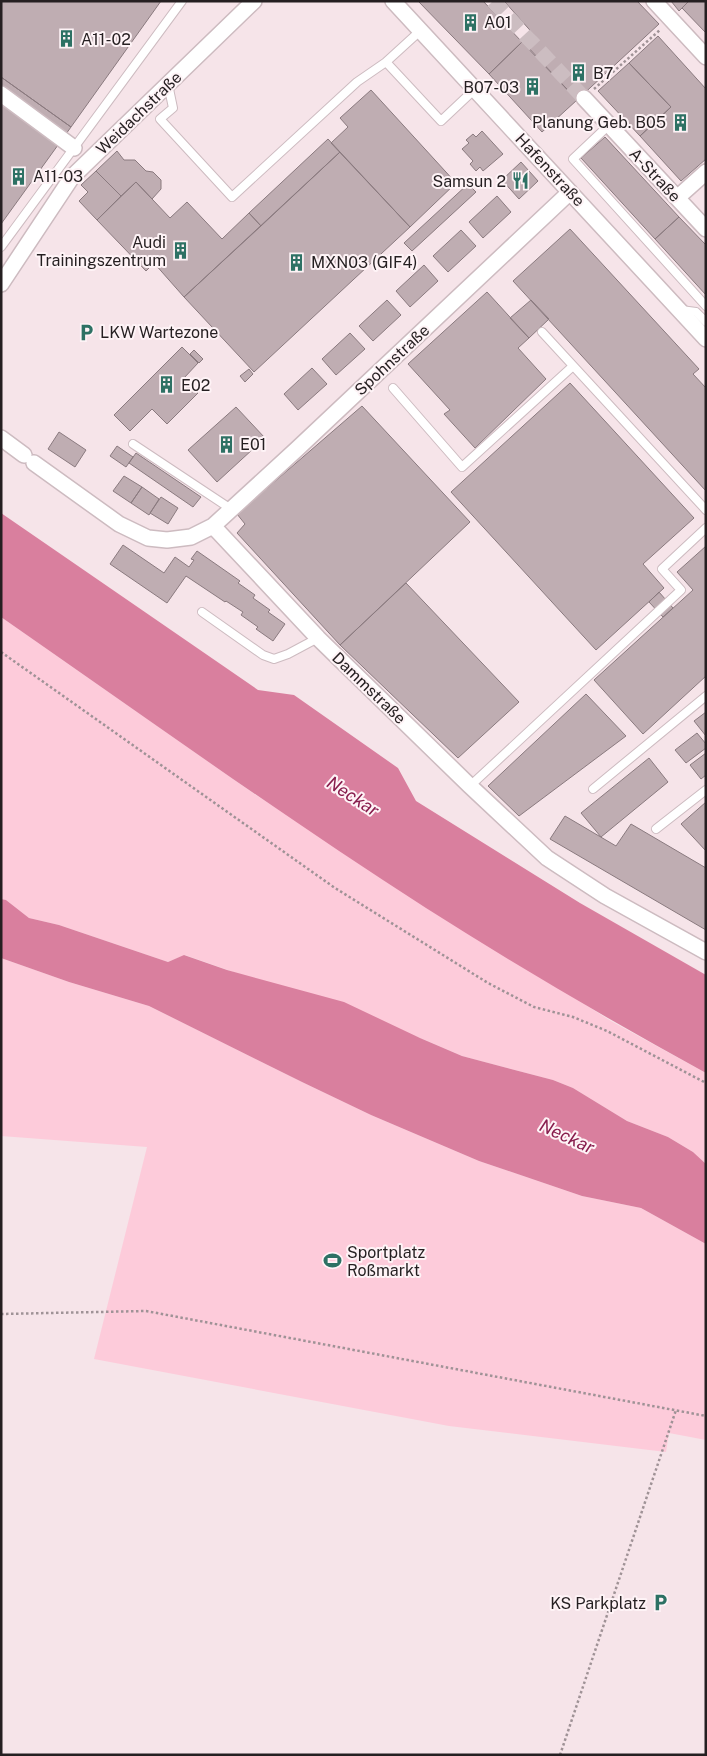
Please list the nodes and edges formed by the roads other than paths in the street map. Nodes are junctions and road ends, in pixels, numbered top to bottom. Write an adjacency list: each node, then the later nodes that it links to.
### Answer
1 (182, 1): 13 (lane)
2 (254, 1): 8 (street, Weidachstraße)
3 (393, 1): 5 (street, Hafenstraße)
4 (654, 1): 6 (street)
5 (420, 31): 7 (lane); 9 (street, Hafenstraße)
6 (706, 57)
7 (386, 62): 8 (lane); 9 (lane)
8 (168, 84): 19 (street, Weidachstraße)
9 (475, 90): 15 (street, Hafenstraße)
10 (1, 94): 13 (street)
11 (584, 98): 12 (street, A-Straße)
12 (609, 125): 16 (street, A-Straße); 20 (lane)
13 (74, 148): 18 (lane)
14 (706, 172): 16 (street)
15 (570, 192): 21 (street, Hafenstraße); 29 (street, Spohnstraße)
16 (677, 198): 17 (street, A-Straße)
17 (706, 229)
18 (1, 247)
19 (1, 284)
20 (706, 306)
21 (679, 310): 22 (lane); 24 (street, Hafenstraße)
22 (706, 322)
23 (542, 332): 25 (lane)
24 (706, 339)
25 (573, 366): 26 (lane); 30 (lane)
26 (393, 388)
27 (1, 438): 31 (street)
28 (133, 444): 29 (lane)
29 (231, 509): 31 (street, Spohnstraße)
30 (706, 510)
31 (212, 526): 34 (street, Dammstraße)
32 (706, 528): 36 (lane)
33 (202, 612): 34 (lane)
34 (318, 638): 36 (street, Dammstraße)
35 (706, 696): 37 (lane)
36 (470, 786): 40 (street, Dammstraße)
37 (593, 789)
38 (706, 790): 39 (lane)
39 (656, 829)
40 (706, 952)

